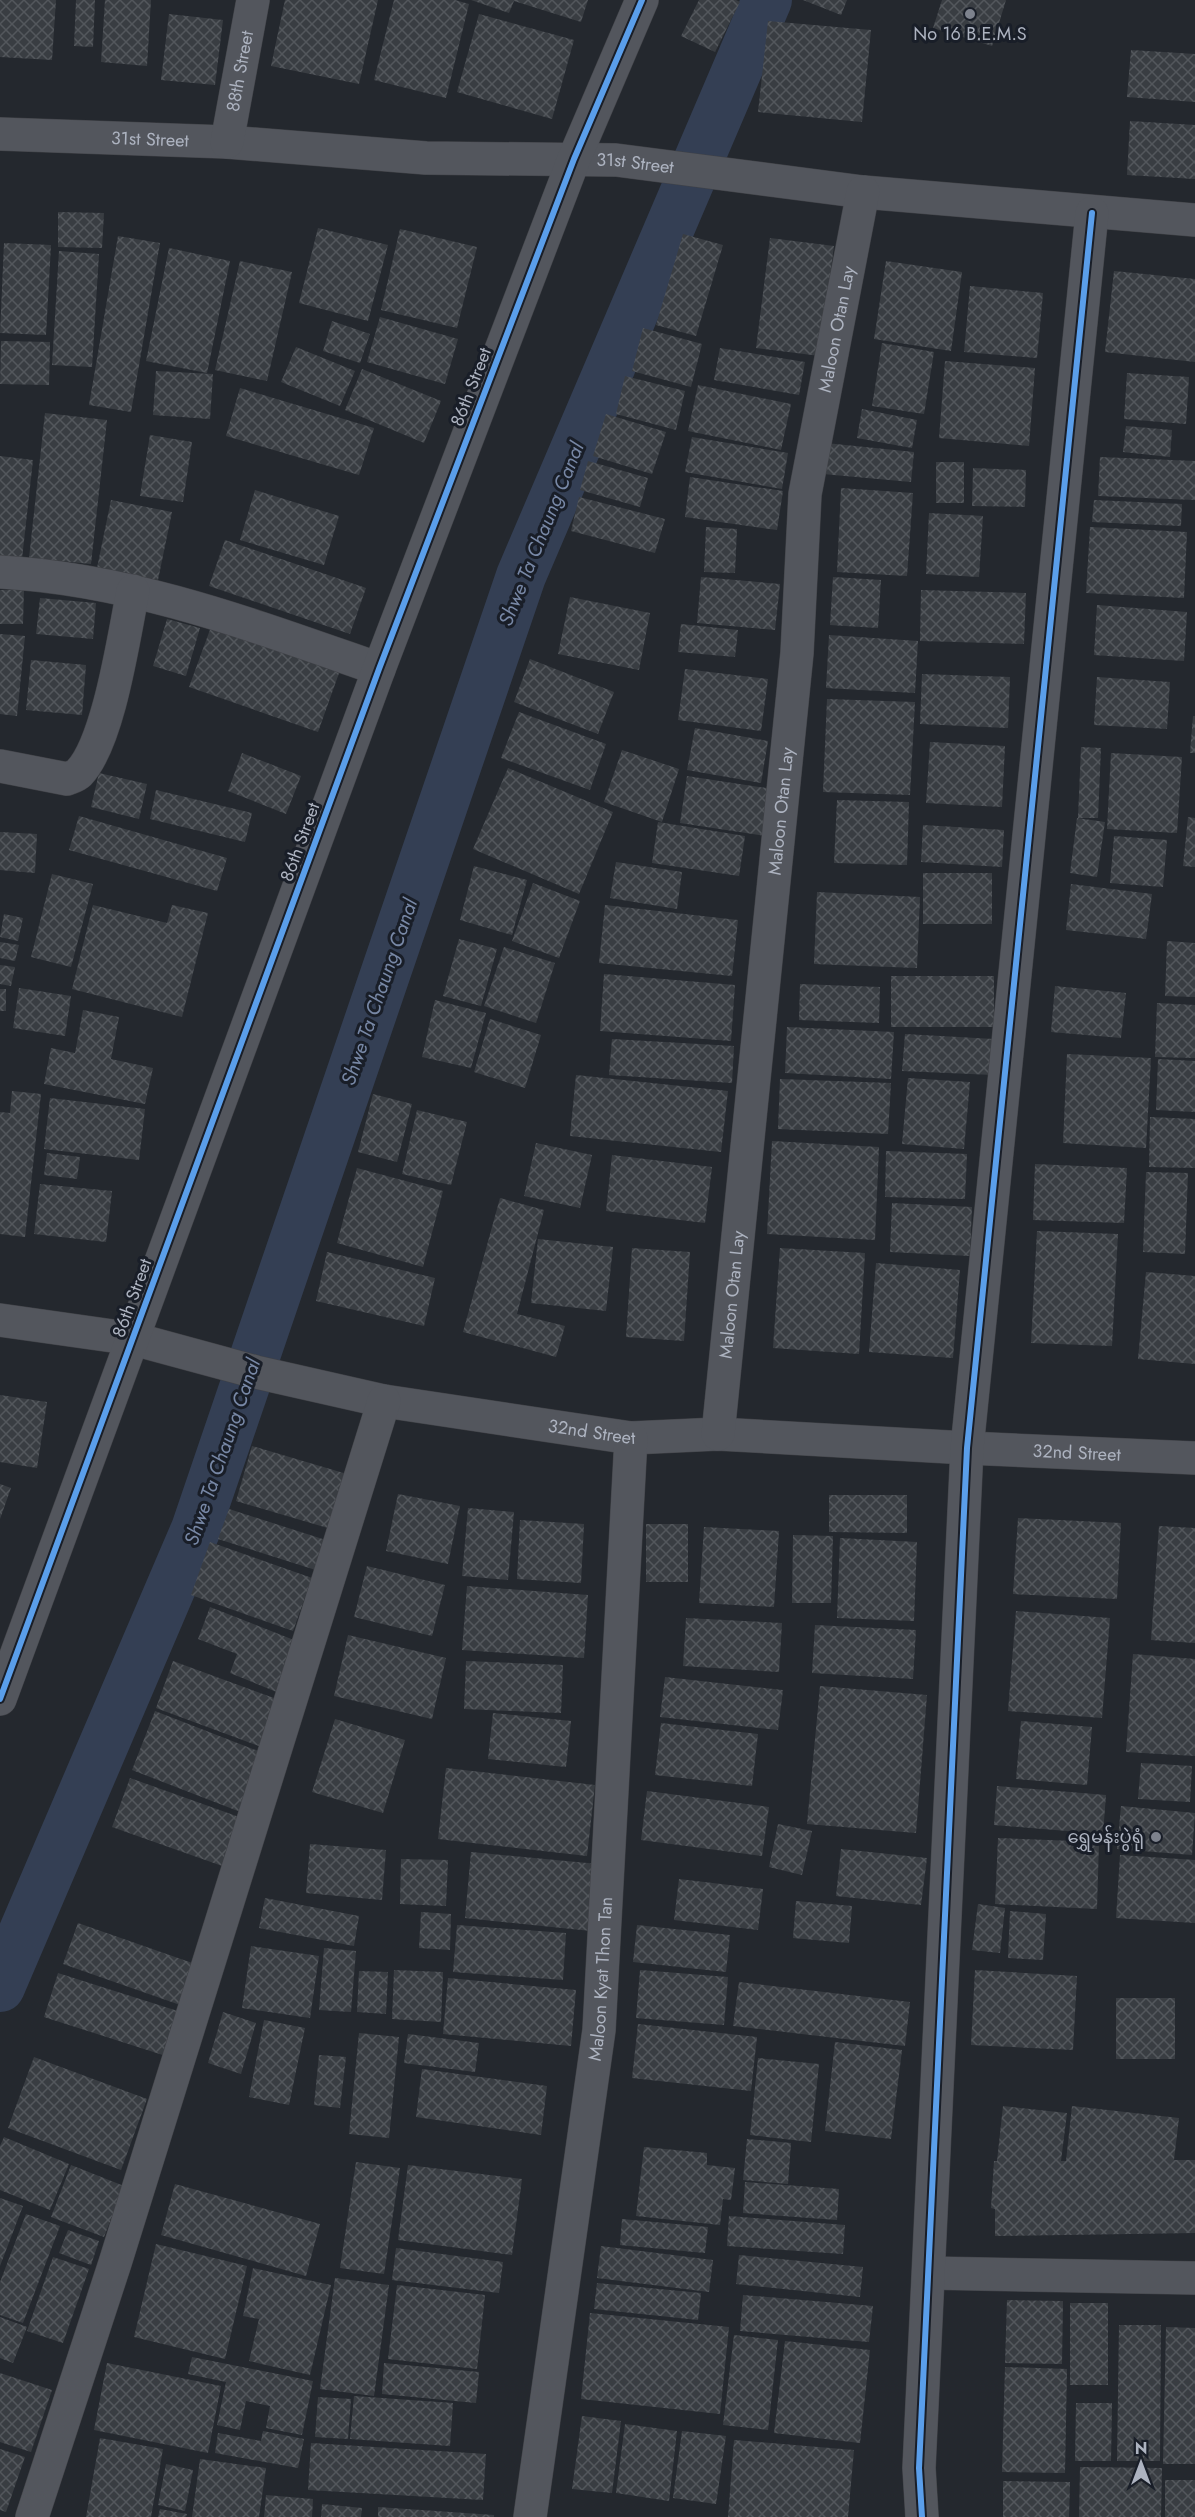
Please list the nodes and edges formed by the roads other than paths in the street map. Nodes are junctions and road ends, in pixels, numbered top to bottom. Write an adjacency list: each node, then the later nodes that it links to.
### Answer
1 (253, 0): 4 (street, 88th Street)
2 (642, 0): 5 (street, 86th Street)
3 (0, 134): 4 (street, 31st Street)
4 (227, 142): 5 (street, 31st Street)
5 (573, 159): 6 (street, 31st Street); 11 (street, 86th Street)
6 (863, 192): 7 (street, 31st Street); 16 (street, Maloon Otan Lay)
7 (1092, 213): 8 (street, 31st Street); 18 (street)
8 (1195, 220)
9 (0, 572): 10 (street)
10 (133, 591): 11 (street); 12 (street)
11 (379, 669): 14 (street, 86th Street)
12 (0, 766)
13 (0, 1320): 14 (street, 32nd Street)
14 (134, 1339): 15 (street, 32nd Street); 20 (street, 86th Street)
15 (384, 1401): 17 (street, 32nd Street); 23 (street)
16 (718, 1434): 17 (street, 32nd Street); 18 (street, 32nd Street)
17 (631, 1438): 24 (street, Maloon Kyat Thon Tan)
18 (967, 1448): 19 (street, 32nd Street); 21 (street)
19 (1195, 1458)
20 (0, 1699)
21 (929, 2272): 22 (street); 25 (street)
22 (1195, 2278)
23 (32, 2517)
24 (530, 2517)
25 (922, 2517)

